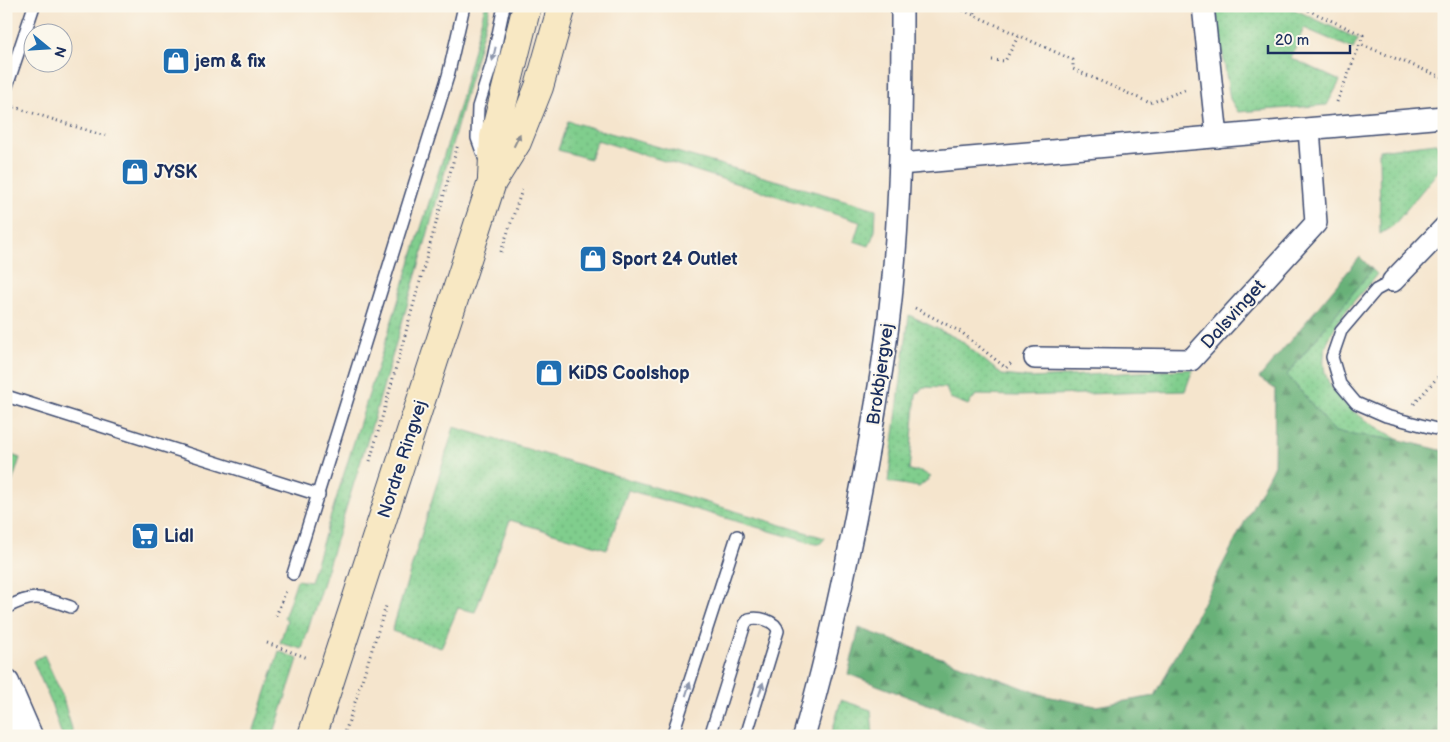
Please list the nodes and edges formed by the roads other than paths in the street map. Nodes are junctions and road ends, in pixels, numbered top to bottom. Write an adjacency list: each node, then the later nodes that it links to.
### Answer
1 (34, 6): 8 (lane)
2 (464, 6): 19 (lane)
3 (504, 6): 13 (lane, one-way to 13)
4 (527, 6): 13 (main road, Nordre Ringvej)
5 (562, 6): 13 (main road, Nordre Ringvej, one-way to 5)
6 (902, 6): 12 (street, Brokbjergvej)
7 (1203, 6): 11 (street)
8 (6, 89)
9 (1444, 118): 10 (street)
10 (1318, 128): 11 (street); 16 (street, Dalsvinget)
11 (1217, 137): 12 (street)
12 (900, 164): 30 (street, Brokbjergvej)
13 (492, 182): 26 (main road, Nordre Ringvej)
14 (1444, 228): 15 (street)
15 (1393, 281): 18 (lane)
16 (1035, 358)
17 (6, 396): 19 (lane)
18 (1444, 431)
19 (320, 495): 21 (lane)
20 (737, 536): 27 (lane, one-way to 20)
21 (293, 574)
22 (70, 606): 23 (lane)
23 (6, 608)
24 (6, 683): 25 (street)
25 (20, 730)
26 (312, 736)
27 (672, 736)
28 (710, 736): 29 (lane, one-way to 28)
29 (746, 736)
30 (804, 736)

